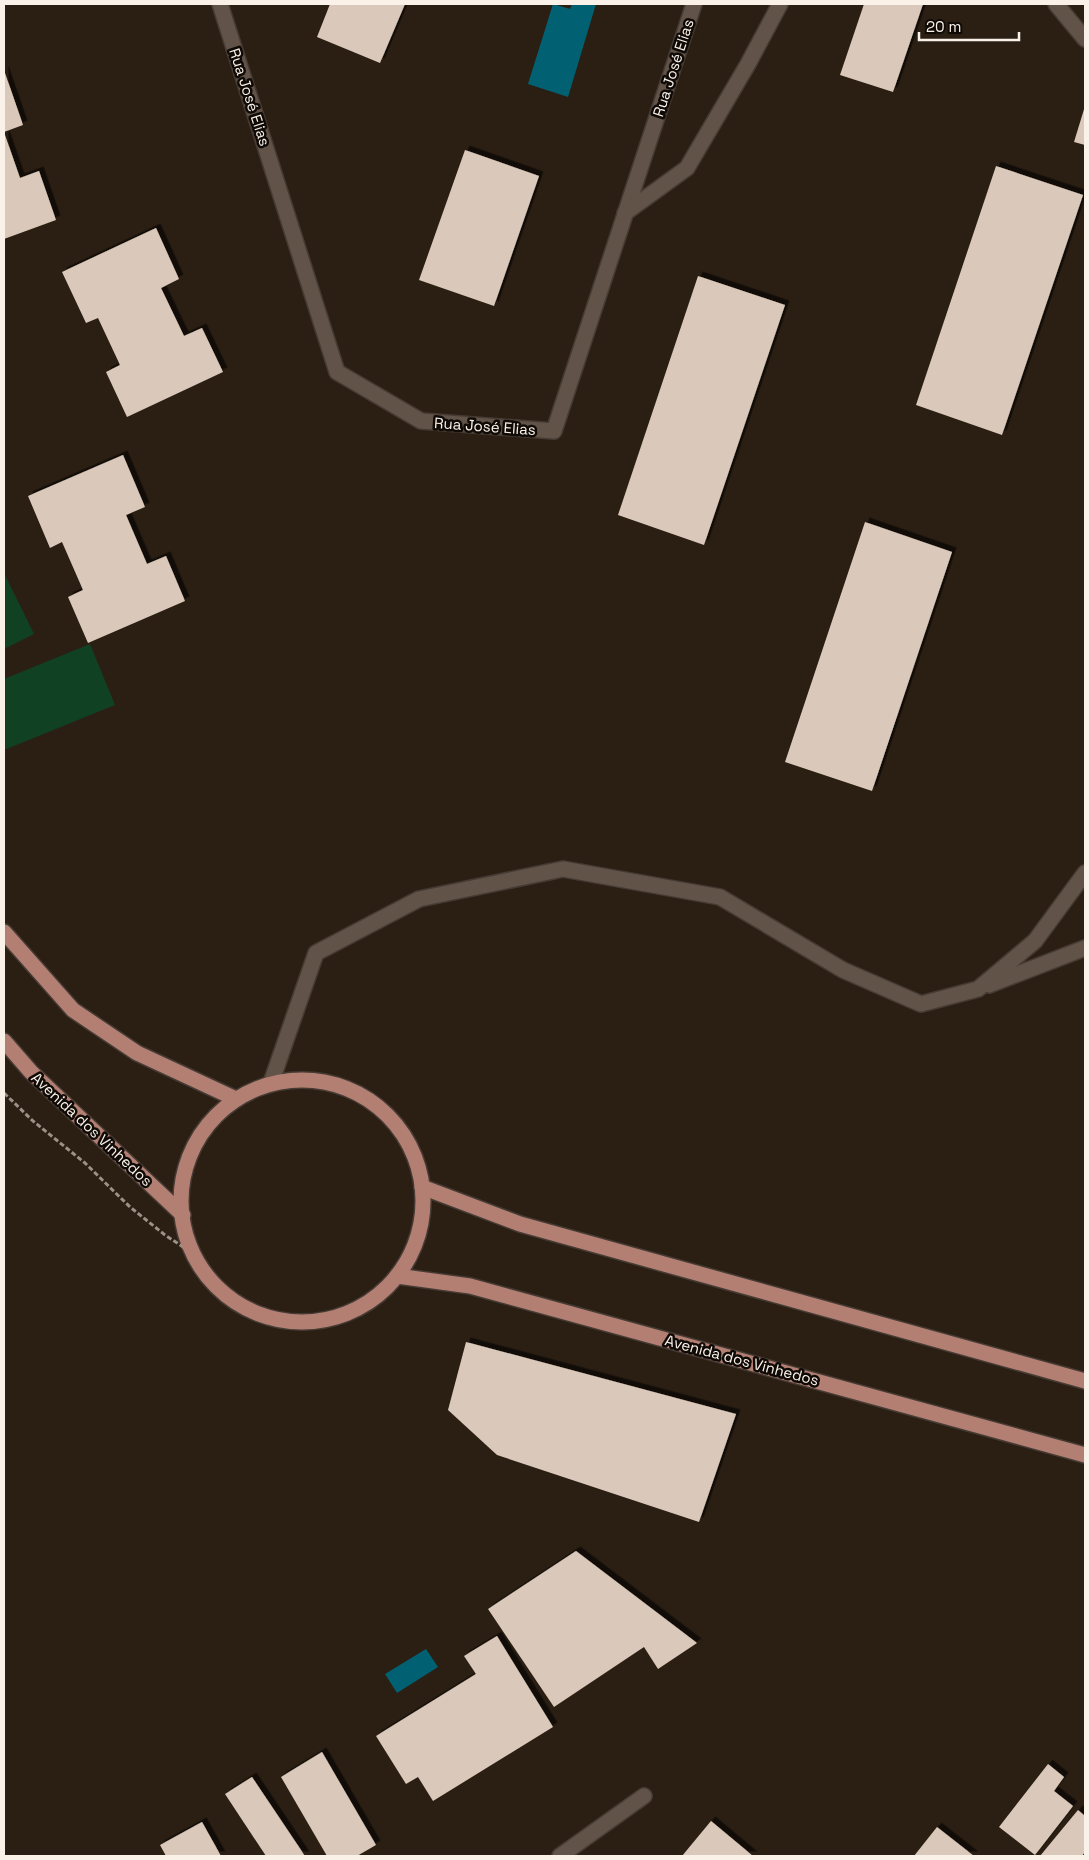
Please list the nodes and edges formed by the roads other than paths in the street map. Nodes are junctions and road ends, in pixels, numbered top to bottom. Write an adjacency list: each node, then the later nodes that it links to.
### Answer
1 (220, 4): 6 (street, Rua José Elias)
2 (694, 4): 6 (street, Rua José Elias)
3 (780, 4): 6 (street)
4 (1056, 4): 5 (street)
5 (1085, 39)
6 (625, 213)
7 (1085, 874): 10 (street)
8 (4, 932): 13 (main road)
9 (1085, 948): 10 (street)
10 (978, 989): 12 (street)
11 (4, 1041): 15 (main road, Avenida dos Vinhedos)
12 (272, 1083): 13 (main road); 14 (main road)
13 (236, 1099): 15 (main road)
14 (422, 1186): 16 (main road); 17 (main road)
15 (183, 1215): 16 (main road)
16 (397, 1276): 18 (main road, Avenida dos Vinhedos)
17 (1085, 1381)
18 (1085, 1454)
19 (644, 1796): 20 (street)
20 (560, 1856)

